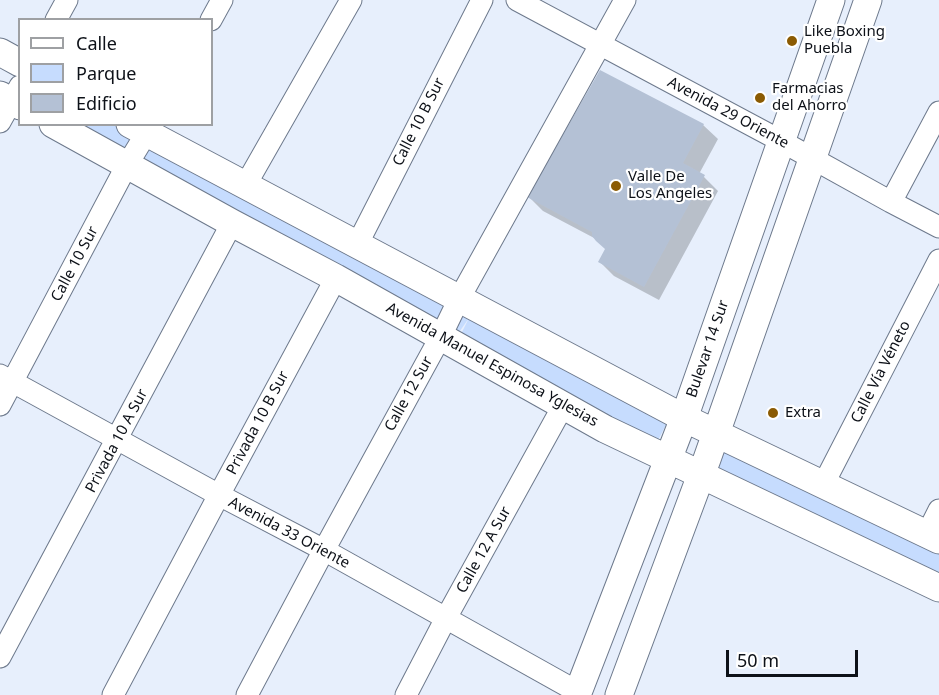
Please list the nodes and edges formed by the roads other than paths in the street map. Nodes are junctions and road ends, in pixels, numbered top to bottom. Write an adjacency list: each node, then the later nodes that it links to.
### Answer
1 (67, 0): 9 (street)
2 (222, 0): 10 (street)
3 (351, 0): 20 (street)
4 (482, 0): 24 (street, Calle 10 B Sur)
5 (517, 0): 11 (street, Avenida 29 Oriente)
6 (625, 0): 11 (street, Calle 12 Sur)
7 (831, 0): 17 (main road, Bulevar 14 Sur)
8 (868, 0): 18 (main road)
9 (57, 18)
10 (212, 18)
11 (600, 45): 17 (street, Avenida 29 Oriente); 27 (street, Calle 12 Sur)
12 (0, 52): 13 (main road)
13 (18, 62)
14 (939, 112): 21 (street)
15 (57, 126): 19 (main road, Avenida Manuel Espinosa Yglesias)
16 (143, 128): 19 (street, Calle 10 Sur); 20 (main road)
17 (781, 141): 18 (street, Avenida 29 Oriente); 32 (main road, Bulevar 14 Sur)
18 (813, 158): 21 (street, Avenida 29 Oriente); 33 (main road)
19 (127, 165): 22 (main road, Avenida Manuel Espinosa Yglesias); 29 (street, Calle 10 Sur)
20 (245, 186): 24 (main road)
21 (891, 202): 23 (street, Avenida 29 Oriente)
22 (232, 223): 26 (main road, Avenida Manuel Espinosa Yglesias); 34 (street, Privada 10 A Sur)
23 (939, 227)
24 (357, 245): 27 (main road)
25 (939, 260): 37 (street, Calle Vía Véneto)
26 (336, 278): 28 (main road, Avenida Manuel Espinosa Yglesias); 38 (street, Privada 10 B Sur)
27 (459, 299): 28 (street, Calle 12 Sur); 32 (main road)
28 (441, 336): 31 (main road, Avenida Manuel Espinosa Yglesias); 41 (street, Calle 12 Sur)
29 (6, 378): 30 (street, Calle 10 Sur); 34 (street, Avenida 33 Oriente)
30 (0, 405)
31 (563, 406): 35 (main road, Avenida Manuel Espinosa Yglesias); 43 (street, Calle 12 A Sur)
32 (684, 418): 33 (main road); 35 (main road, Bulevar 14 Sur)
33 (716, 434): 36 (main road); 37 (main road)
34 (118, 440): 38 (street, Avenida 33 Oriente); 44 (street, Privada 10 A Sur)
35 (669, 460): 36 (main road, Avenida Manuel Espinosa Yglesias); 45 (main road, Bulevar 14 Sur)
36 (702, 474): 42 (main road, Avenida Manuel Espinosa Yglesias); 46 (main road)
37 (824, 485): 40 (main road)
38 (219, 495): 41 (street, Avenida 33 Oriente); 48 (street, Privada 10 B Sur)
39 (939, 510): 40 (street)
40 (933, 537)
41 (324, 550): 43 (street, Avenida 33 Oriente); 49 (street, Calle 12 Sur)
42 (939, 588)
43 (446, 618): 47 (street, Avenida 33 Oriente); 50 (street, Calle 12 A Sur)
44 (0, 657)
45 (590, 660): 46 (main road); 47 (main road, Bulevar 14 Sur)
46 (623, 685)
47 (577, 694)
48 (113, 695)
49 (247, 695)
50 (405, 695)

